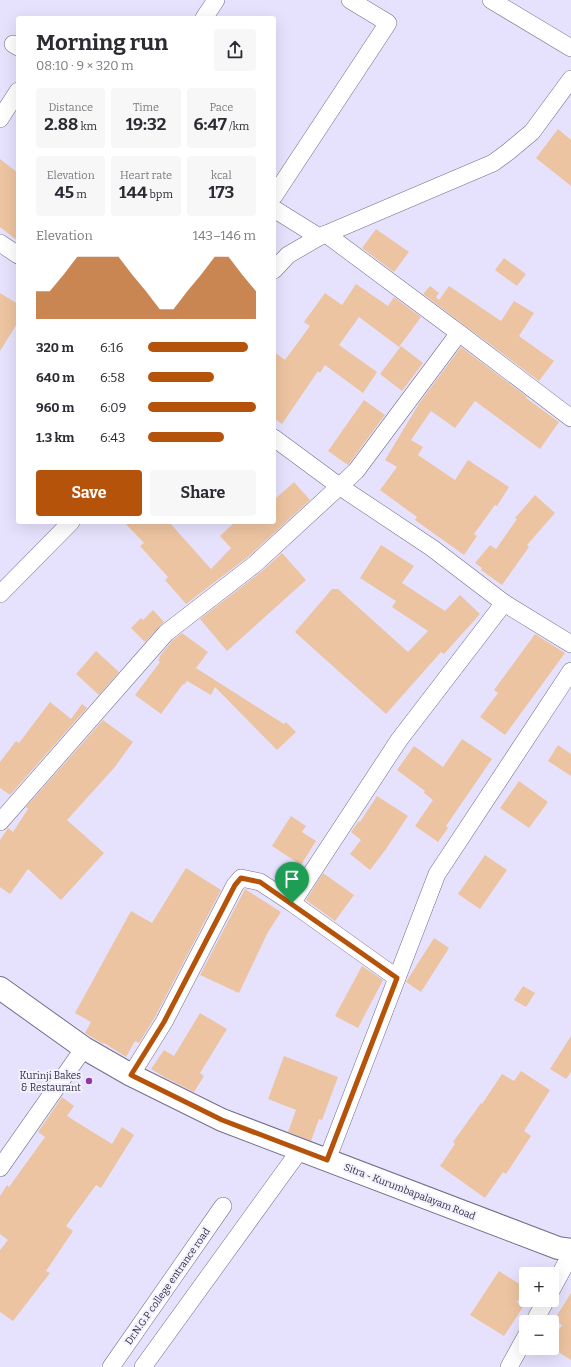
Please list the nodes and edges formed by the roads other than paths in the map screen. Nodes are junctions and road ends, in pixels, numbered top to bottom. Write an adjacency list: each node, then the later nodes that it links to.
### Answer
1 (216, 0): 4 (street)
2 (350, 0): 9 (street)
3 (491, 0): 5 (street)
4 (205, 16)
5 (571, 48)
6 (571, 79): 11 (street)
7 (16, 94): 8 (street)
8 (0, 119)
9 (276, 193)
10 (276, 210): 11 (street)
11 (322, 235): 14 (street); 15 (street)
12 (0, 243): 13 (street)
13 (16, 255)
14 (276, 268)
15 (459, 333): 16 (street); 18 (street)
16 (571, 418)
17 (276, 439): 18 (street)
18 (339, 486): 21 (street); 24 (street)
19 (69, 524): 20 (street)
20 (0, 594)
21 (504, 603): 22 (street); 25 (street)
22 (571, 644)
23 (571, 671): 26 (street)
24 (0, 822)
25 (292, 903): 26 (street); 29 (street)
26 (397, 978): 31 (street)
27 (0, 988): 28 (main road, Sitra - Kurumbapalayam Road)
28 (84, 1048): 29 (main road, Sitra - Kurumbapalayam Road); 32 (street)
29 (131, 1075): 30 (main road, Sitra - Kurumbapalayam Road)
30 (300, 1150): 31 (main road, Sitra - Kurumbapalayam Road); 39 (street)
31 (327, 1160): 34 (main road, Sitra - Kurumbapalayam Road)
32 (0, 1168)
33 (223, 1206): 38 (street, Dr.N.G.P college entrance road)
34 (571, 1250)
35 (571, 1254): 36 (street)
36 (559, 1276)
37 (519, 1349): 40 (street)
38 (111, 1367)
39 (142, 1367)
40 (509, 1367)

